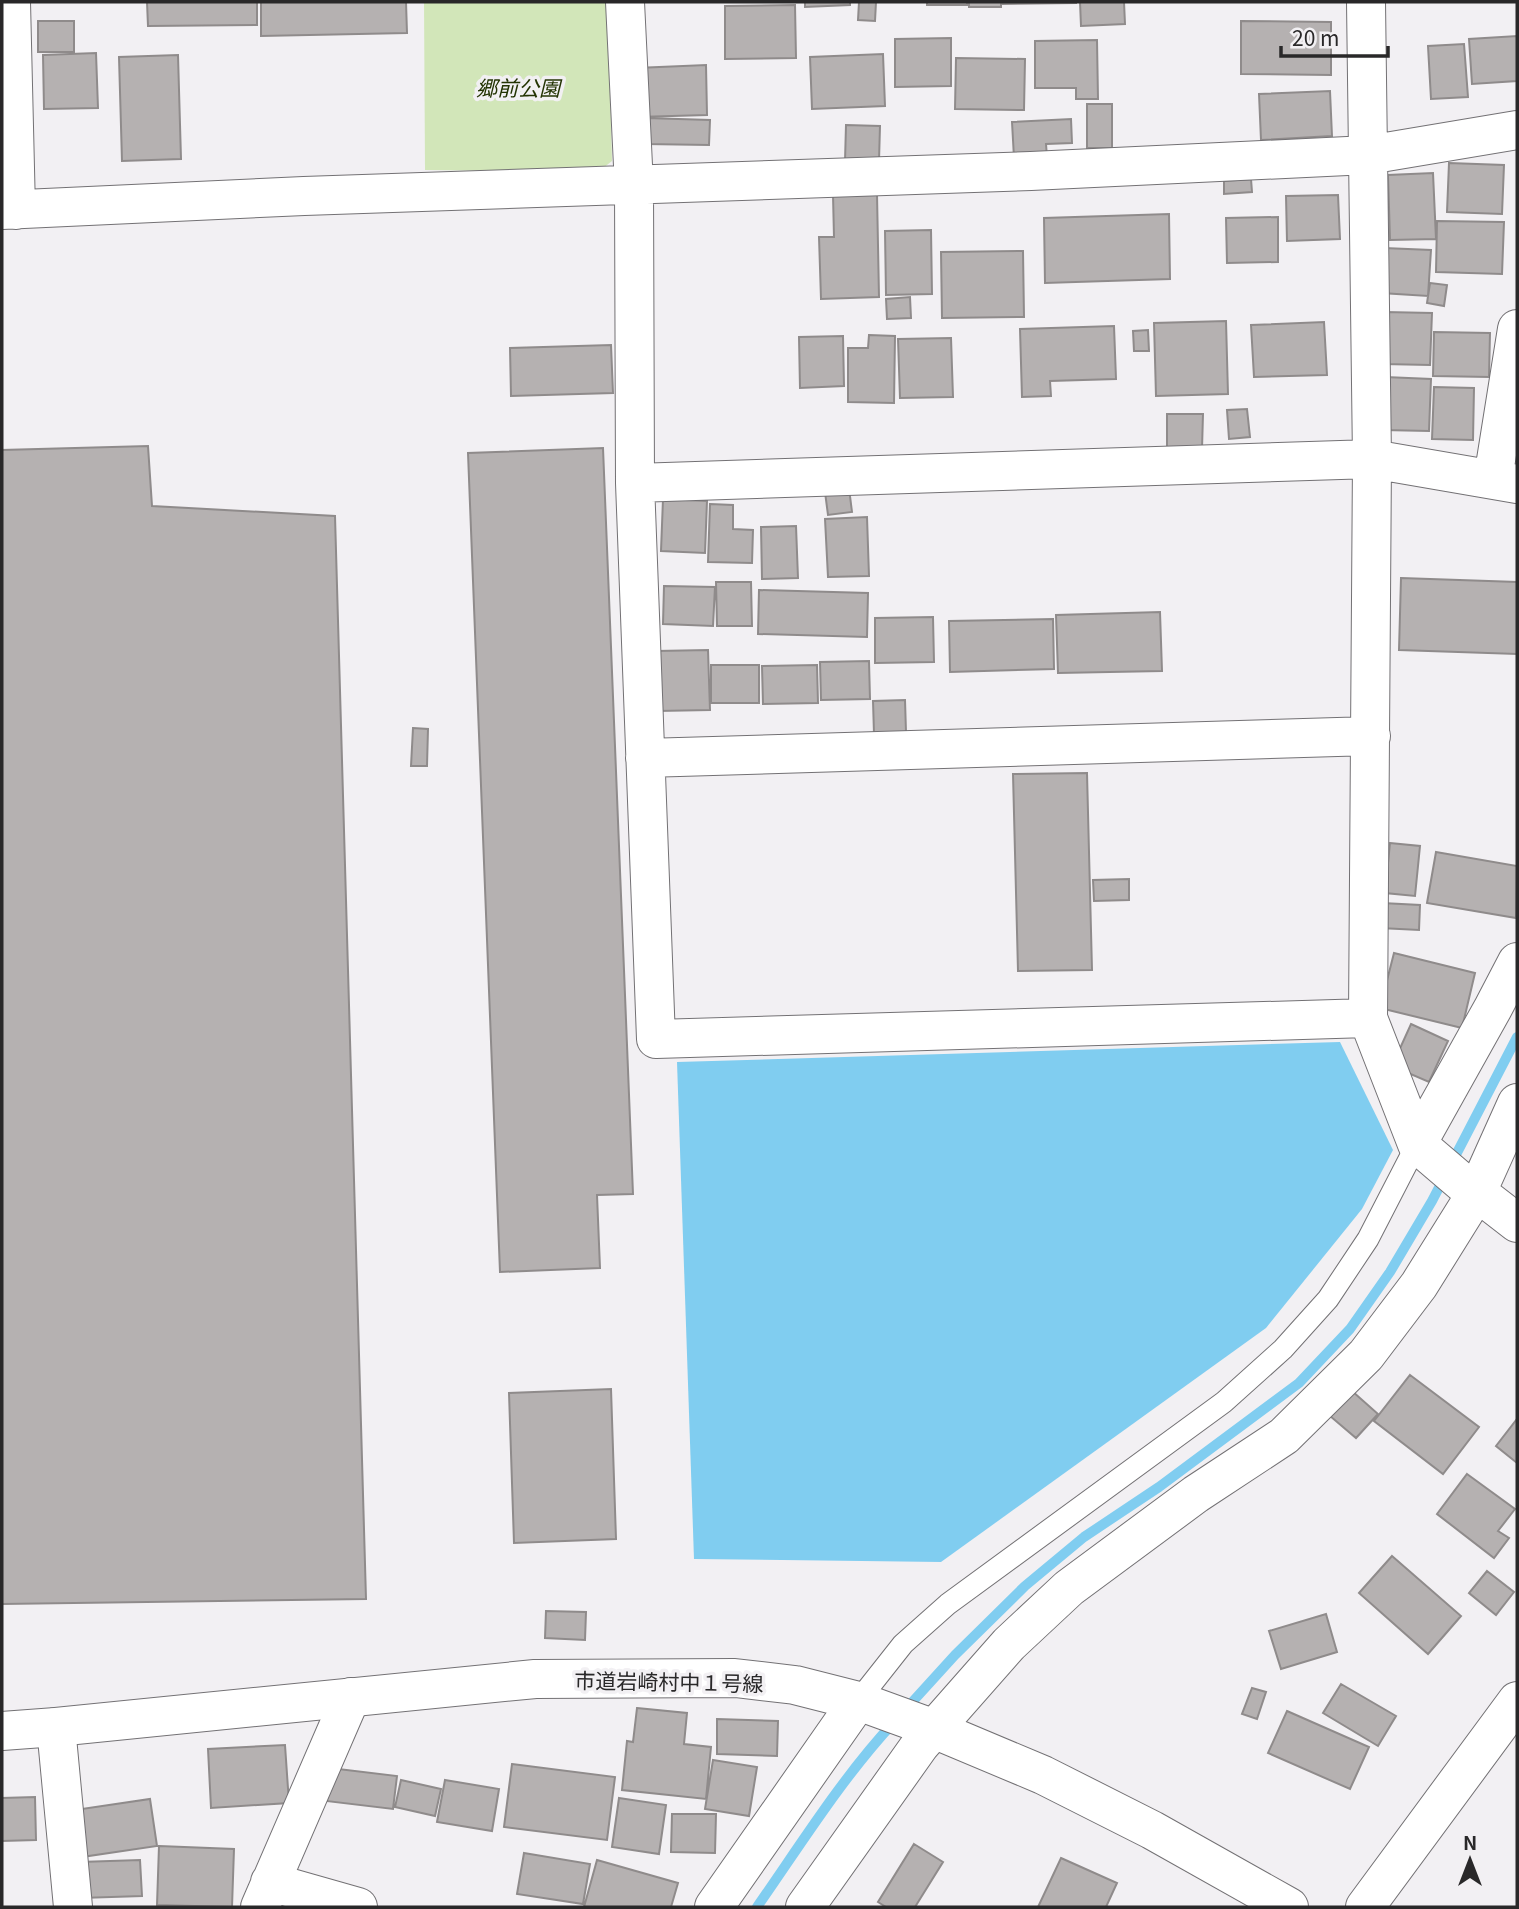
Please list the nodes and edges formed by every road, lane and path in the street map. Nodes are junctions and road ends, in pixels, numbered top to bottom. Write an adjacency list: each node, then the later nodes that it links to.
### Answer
1 (11, 2): 7 (street)
2 (625, 2): 6 (street)
3 (1366, 2): 5 (street)
4 (1517, 130): 5 (street)
5 (1368, 155): 6 (street); 9 (street)
6 (634, 186): 7 (street); 10 (street)
7 (9, 210)
8 (1517, 328): 11 (street)
9 (1372, 459): 10 (street); 11 (street); 12 (street)
10 (635, 482): 13 (street)
11 (1505, 482)
12 (1371, 736): 13 (street); 15 (street)
13 (645, 758): 15 (street)
14 (1517, 962): 17 (street)
15 (1368, 1018): 17 (street)
16 (1517, 1103): 18 (street)
17 (1417, 1144): 18 (street); 21 (lane)
18 (1471, 1188): 19 (street); 24 (street)
19 (1517, 1223)
20 (351, 1697): 21 (street, 市道岩崎村中１号線); 23 (street, 市道岩崎村中１号線); 26 (street)
21 (858, 1701): 24 (street, 市道岩崎村中１号線); 29 (street)
22 (1517, 1701): 32 (street)
23 (56, 1727): 25 (street, 市道岩崎村中１号線); 27 (street)
24 (929, 1727): 30 (street); 31 (street, 市道岩崎村中１号線)
25 (2, 1731)
26 (265, 1895): 28 (street)
27 (73, 1907)
28 (358, 1907)
29 (713, 1907)
30 (805, 1907)
31 (1289, 1907)
32 (1366, 1907)

